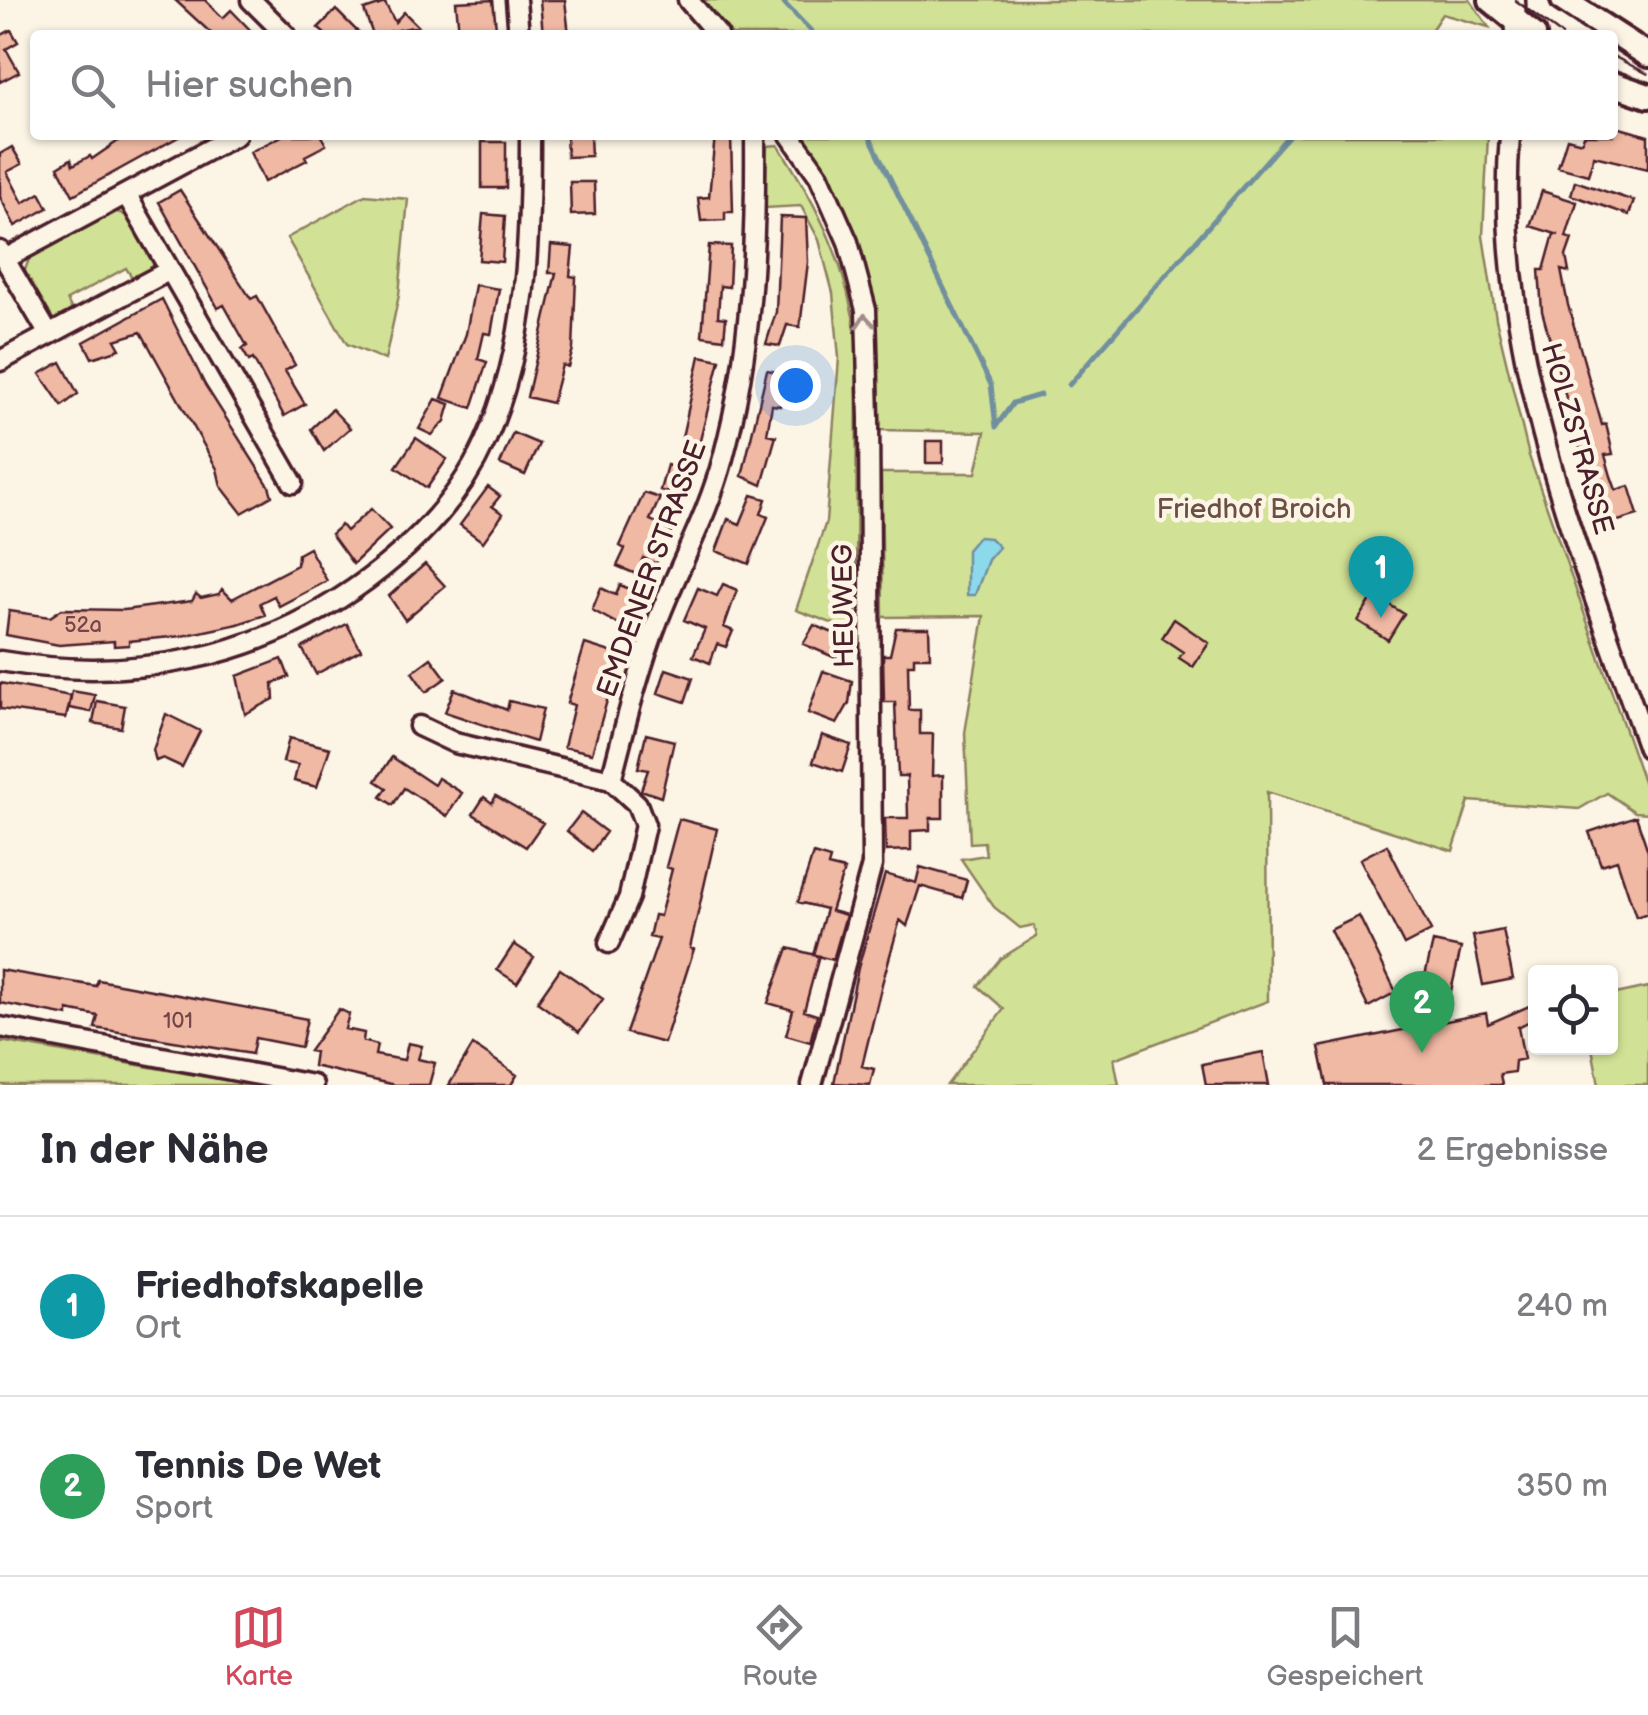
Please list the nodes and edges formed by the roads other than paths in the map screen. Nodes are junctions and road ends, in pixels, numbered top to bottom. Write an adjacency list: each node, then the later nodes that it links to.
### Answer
1 (251, 0): 7 (street)
2 (516, 0): 8 (street)
3 (688, 0): 9 (street)
4 (1491, 0): 6 (main road)
5 (1562, 0): 10 (main road)
6 (1520, 23)
7 (281, 30)
8 (519, 30)
9 (714, 30)
10 (1609, 30)
11 (1618, 36): 12 (main road)
12 (1648, 55)
13 (1618, 86): 14 (main road)
14 (1648, 96)
15 (227, 140): 20 (street)
16 (530, 140): 26 (street)
17 (755, 140): 29 (street, EMDENER STRASSE)
18 (794, 140): 33 (street, HEUWEG, one-way to 18)
19 (1510, 140): 28 (street, HOLZSTRASSE)
20 (126, 194): 21 (street); 22 (street)
21 (2, 254): 23 (street)
22 (170, 270): 23 (street); 25 (street)
23 (48, 334): 24 (street)
24 (0, 361)
25 (293, 483)
26 (0, 661)
27 (419, 726): 29 (street)
28 (1648, 748)
29 (611, 780): 30 (street)
30 (610, 943)
31 (0, 1027): 32 (street)
32 (312, 1085)
33 (812, 1085)

